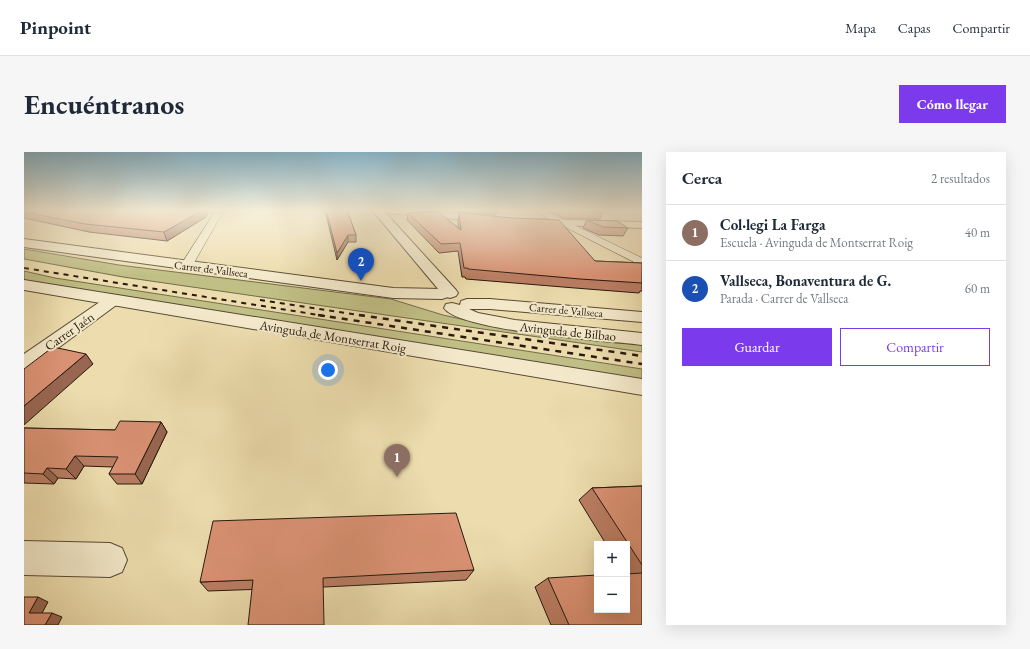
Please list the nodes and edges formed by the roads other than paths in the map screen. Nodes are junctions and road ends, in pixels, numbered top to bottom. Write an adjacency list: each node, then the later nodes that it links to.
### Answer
1 (207, 232): 6 (street)
2 (396, 232): 9 (street)
3 (582, 232): 5 (street)
4 (24, 243): 6 (street, Carrer de Vallseca)
5 (642, 262)
6 (188, 265): 9 (street, Carrer de Vallseca)
7 (24, 285): 8 (street, Avinguda de Montserrat Roig)
8 (114, 300): 12 (street, Carrer Jaén); 13 (street, Avinguda de Montserrat Roig)
9 (454, 301): 10 (street, Carrer de Vallseca); 11 (street, Avinguda de Bilbao)
10 (642, 317)
11 (642, 339)
12 (24, 363)
13 (642, 387)
14 (24, 558): 15 (street)
15 (110, 560)

